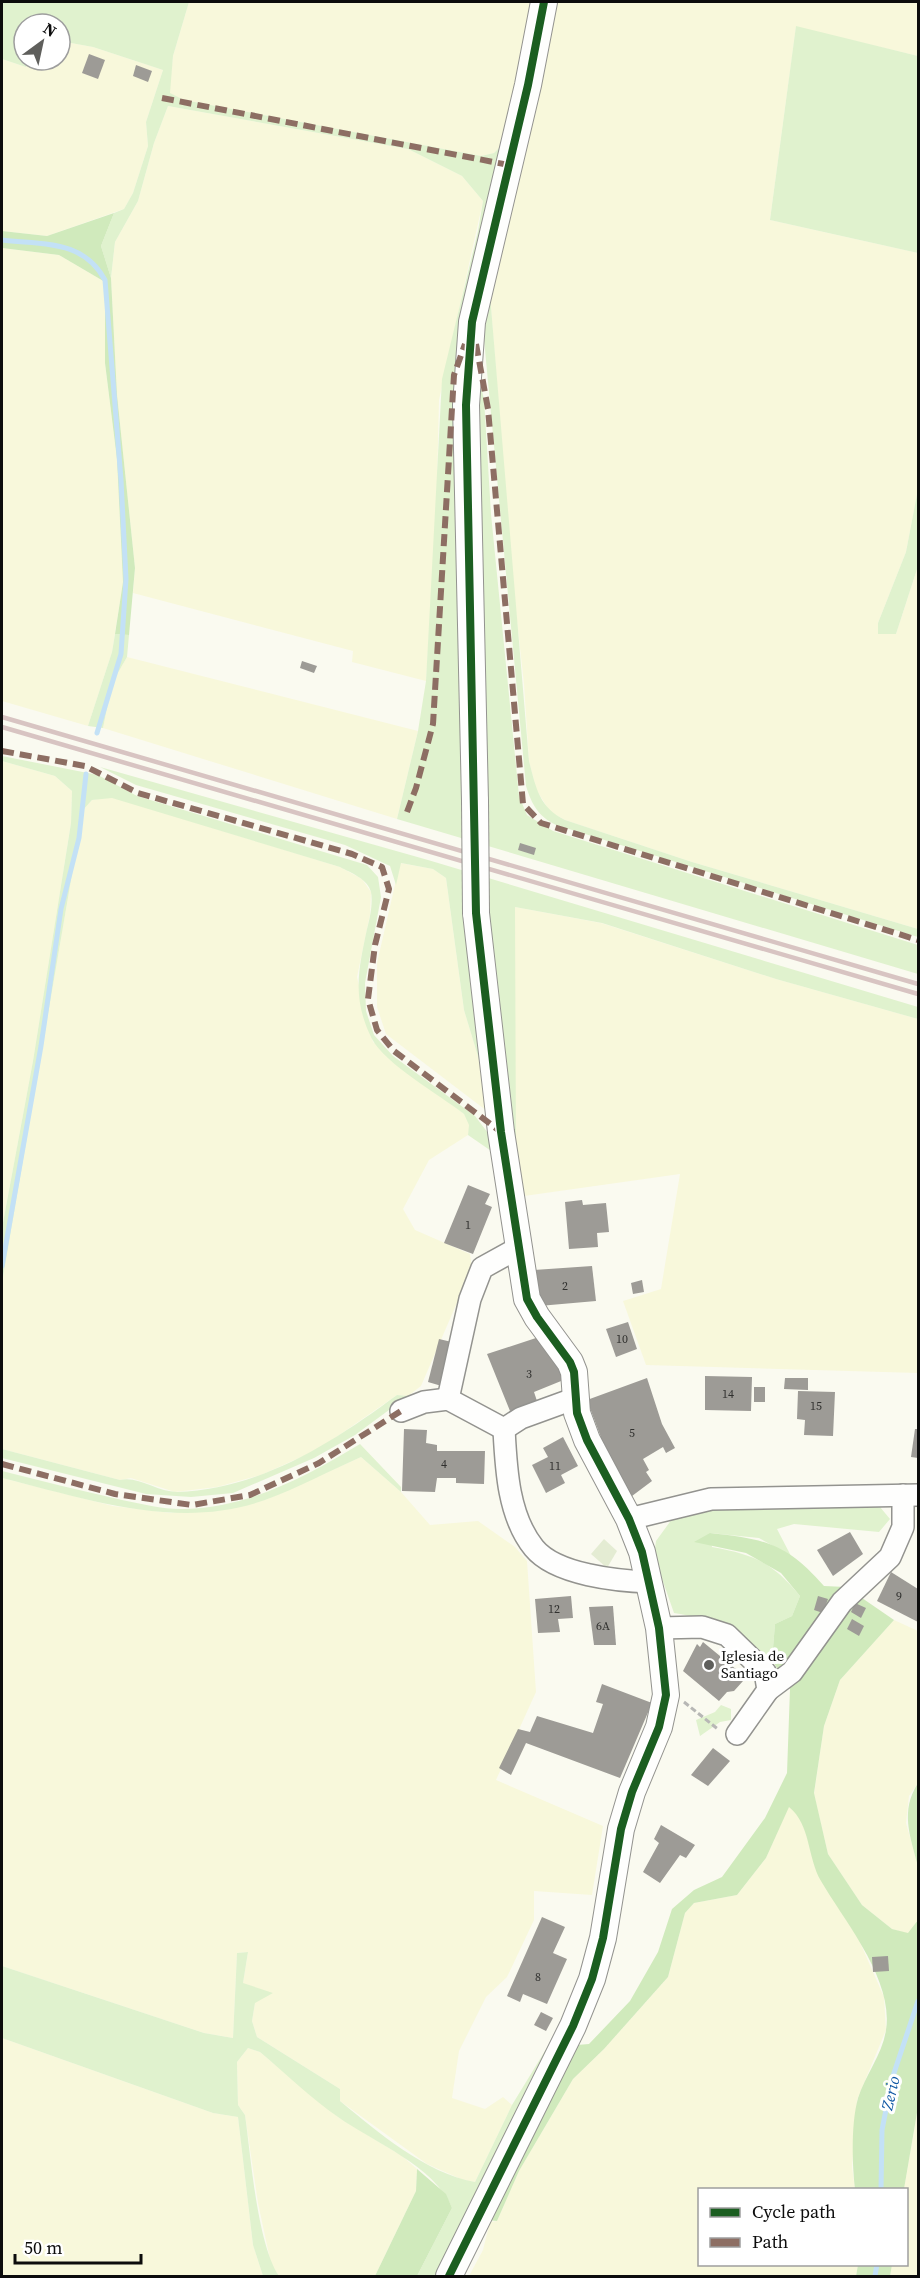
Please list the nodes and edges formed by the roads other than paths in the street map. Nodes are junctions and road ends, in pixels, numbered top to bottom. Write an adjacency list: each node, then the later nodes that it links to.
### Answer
1 (544, 2): 2 (street, bridge)
2 (518, 1248): 3 (street); 4 (street)
3 (576, 1398): 6 (street); 8 (street)
4 (448, 1399): 5 (street); 6 (street)
5 (401, 1411)
6 (504, 1429): 9 (street)
7 (911, 1495): 8 (street); 11 (street)
8 (629, 1519): 9 (street)
9 (650, 1582): 10 (street)
10 (659, 1628): 11 (street); 13 (street)
11 (768, 1690): 12 (street)
12 (737, 1734)
13 (449, 2277)

